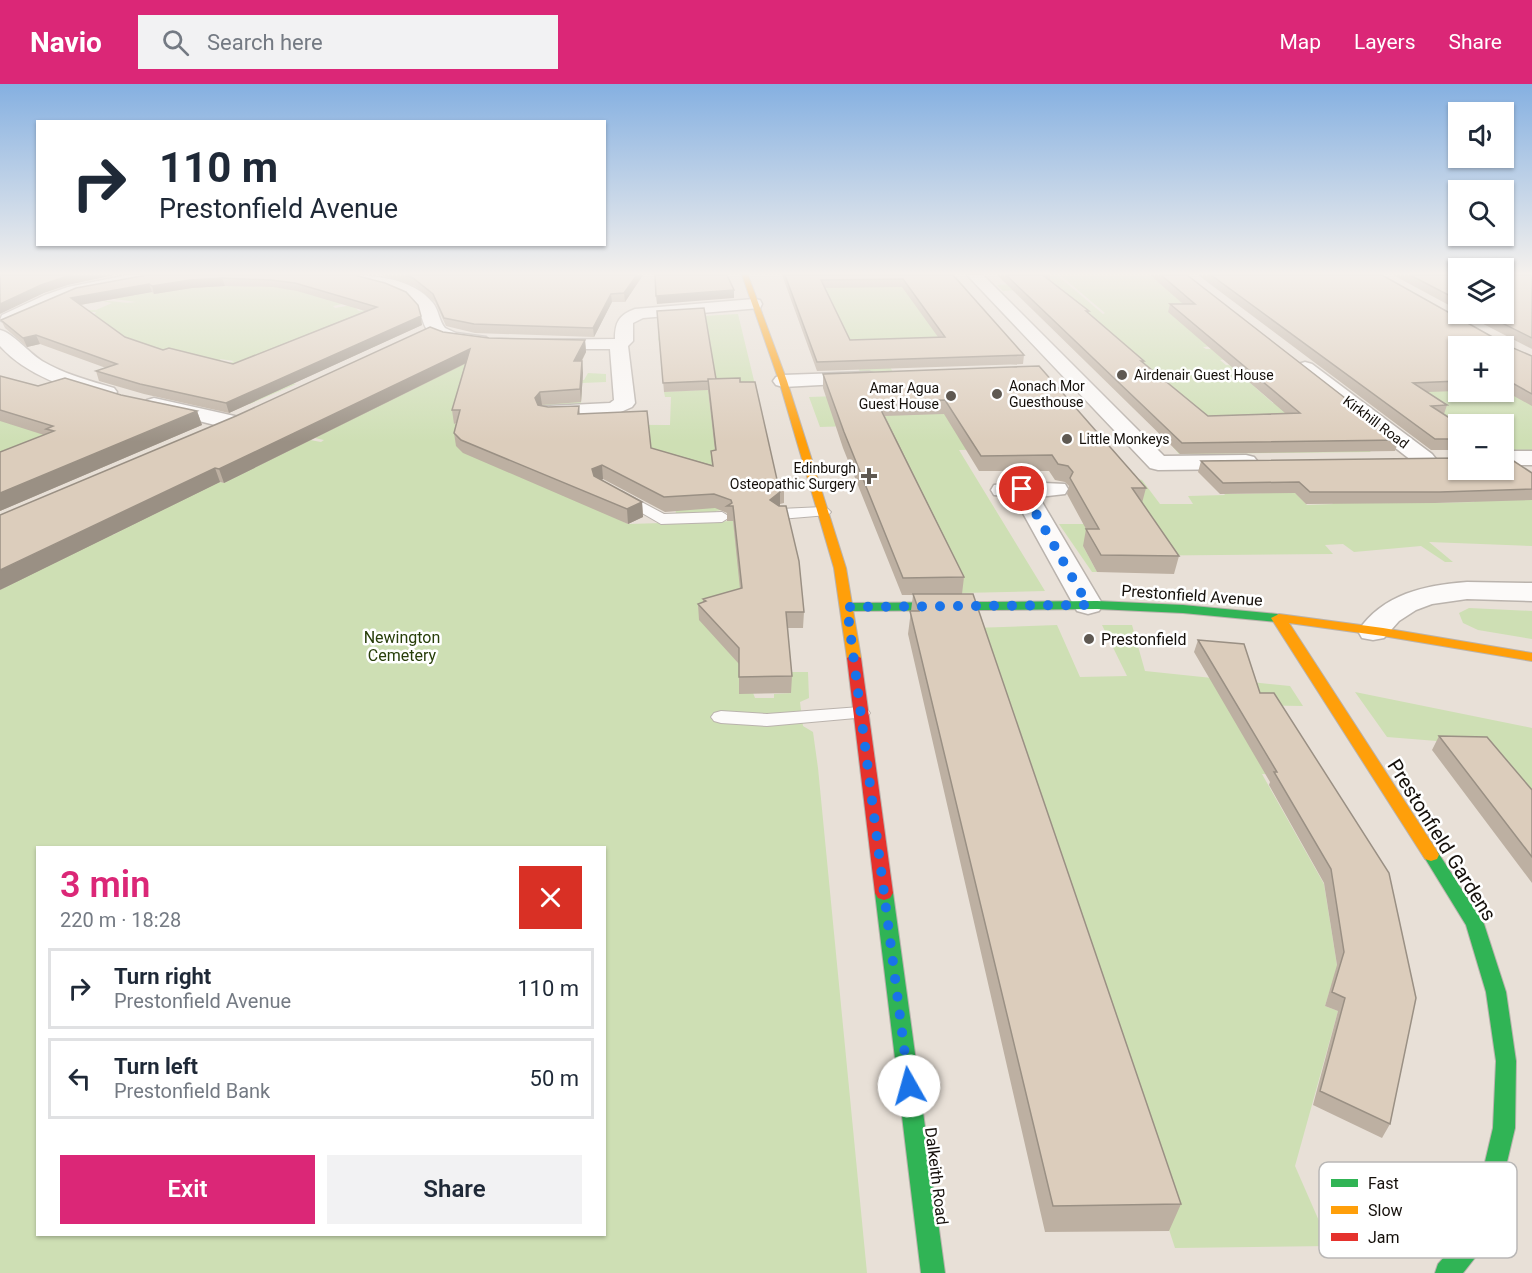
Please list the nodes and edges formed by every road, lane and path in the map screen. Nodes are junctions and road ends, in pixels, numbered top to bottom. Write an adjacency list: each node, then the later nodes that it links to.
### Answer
1 (430, 330): 7 (street)
2 (439, 330): 8 (street)
3 (623, 330): 10 (street)
4 (764, 330): 15 (main road, Dalkeith Road)
5 (1028, 330): 12 (street)
6 (0, 335): 18 (street)
7 (414, 338)
8 (503, 342)
9 (526, 343): 10 (street)
10 (619, 344): 17 (street)
11 (1293, 359): 22 (street, Kirkhill Road)
12 (1066, 370): 13 (street); 23 (street)
13 (1043, 371)
14 (890, 377): 15 (street)
15 (783, 381): 26 (main road, Dalkeith Road)
16 (253, 412): 18 (street)
17 (550, 412)
18 (231, 422): 19 (street)
19 (200, 435)
20 (1514, 458): 21 (street)
21 (1532, 458)
22 (1389, 460)
23 (1274, 461)
24 (1056, 489): 30 (street)
25 (612, 490): 28 (lane)
26 (823, 512): 27 (lane); 31 (main road, Dalkeith Road)
27 (780, 514)
28 (722, 517)
29 (1532, 592): 33 (street)
30 (1088, 605): 31 (main road, Prestonfield Avenue); 32 (main road, Prestonfield Avenue)
31 (847, 607): 35 (main road, Dalkeith Road)
32 (1279, 618): 33 (main road, Prestonfield Avenue); 37 (main road, Prestonfield Gardens)
33 (1373, 631): 34 (main road, Prestonfield Avenue)
34 (1532, 657)
35 (860, 713): 36 (lane); 39 (main road, Dalkeith Road)
36 (721, 717)
37 (1495, 1162)
38 (1461, 1258): 40 (main road, Prestonfield Gardens)
39 (933, 1273)
40 (1447, 1273)

